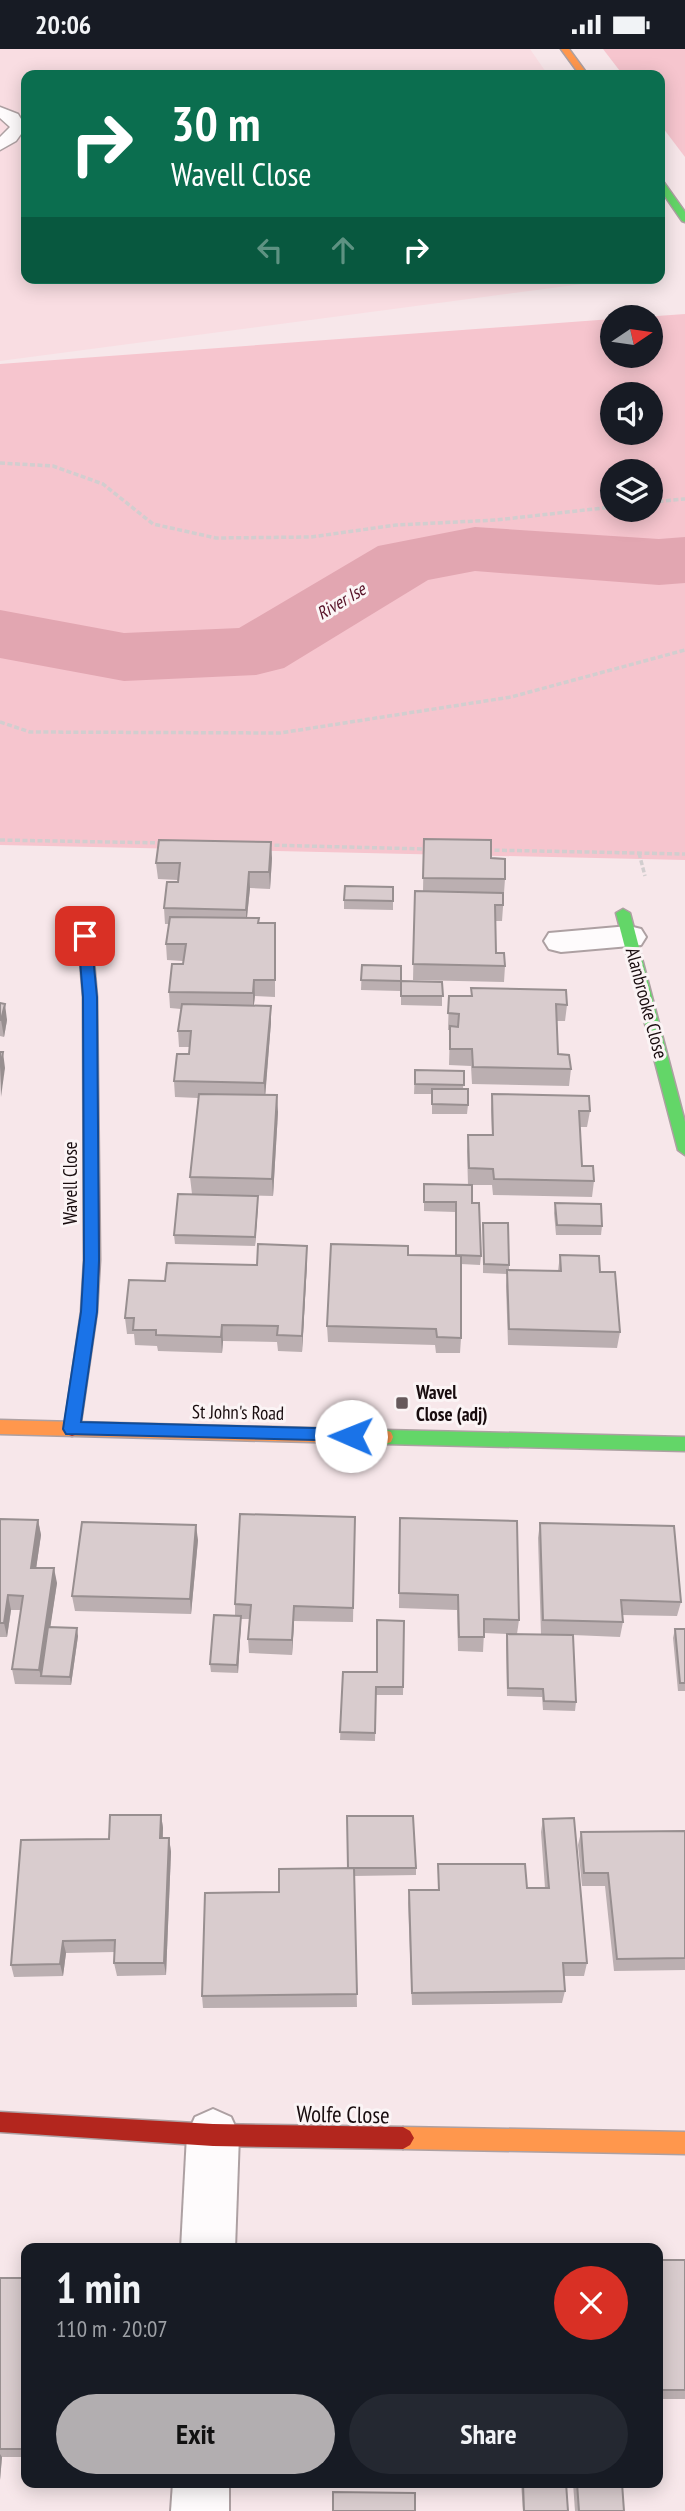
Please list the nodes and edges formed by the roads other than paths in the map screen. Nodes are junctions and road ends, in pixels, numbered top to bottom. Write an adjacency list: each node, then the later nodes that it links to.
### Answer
1 (565, 49): 2 (street)
2 (580, 70)
3 (0, 112): 4 (lane)
4 (0, 145)
5 (665, 190): 6 (street)
6 (685, 219)
7 (626, 925): 9 (street, Alanbrooke Close); 10 (street, Alanbrooke Close)
8 (85, 936): 12 (street, Wavell Close)
9 (561, 941)
10 (685, 1150)
11 (0, 1427): 12 (street, St John's Road)
12 (72, 1429): 13 (street, St John's Road)
13 (685, 1444)
14 (0, 2122): 15 (street, Wolfe Close)
15 (213, 2135): 16 (street, Wolfe Close); 17 (street)
16 (685, 2144)
17 (208, 2243)
18 (201, 2488): 19 (street)
19 (200, 2511)

